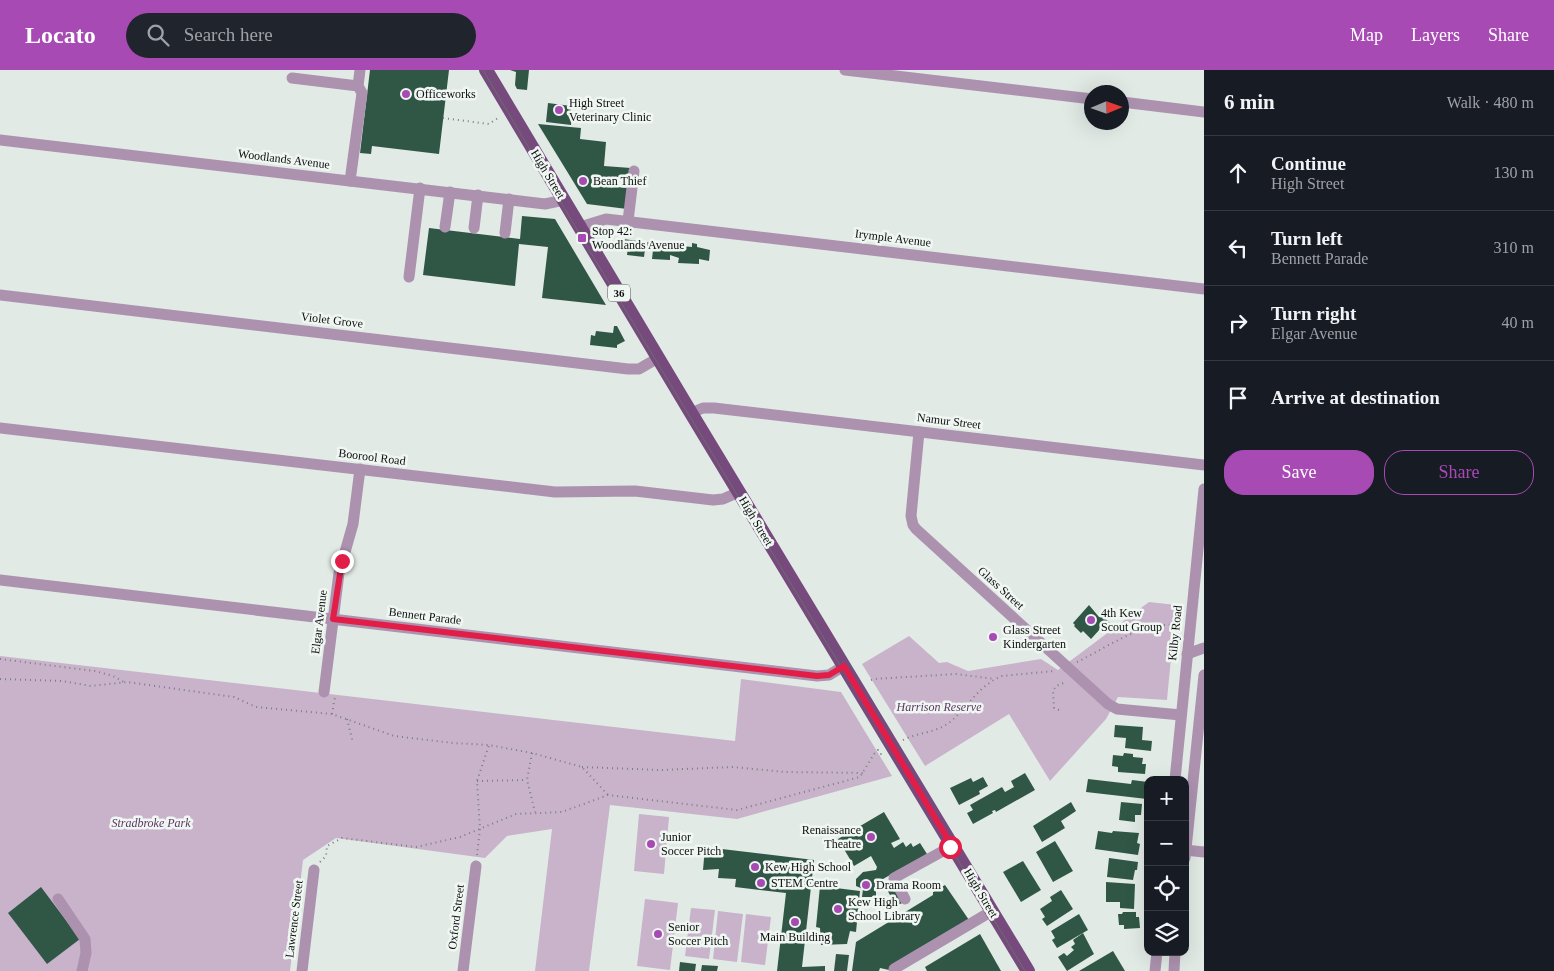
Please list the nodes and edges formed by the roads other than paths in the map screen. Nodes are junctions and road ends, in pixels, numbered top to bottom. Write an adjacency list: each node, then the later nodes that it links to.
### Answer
1 (360, 70): 5 (street)
2 (486, 70): 16 (main road, High Street / 36)
3 (845, 70): 6 (street)
4 (292, 78): 5 (street)
5 (358, 86): 11 (street)
6 (1084, 98)
7 (1129, 103): 8 (street)
8 (1204, 112)
9 (0, 140): 11 (street, Woodlands Avenue)
10 (634, 171): 17 (street)
11 (350, 181): 12 (street, Woodlands Avenue)
12 (420, 188): 13 (street, Woodlands Avenue); 22 (street)
13 (450, 192): 14 (street, Woodlands Avenue); 18 (street)
14 (478, 195): 15 (street, Woodlands Avenue); 20 (street)
15 (509, 199): 16 (street, Woodlands Avenue); 21 (street)
16 (564, 200): 19 (main road, High Street / 36)
17 (628, 222): 19 (street, Irymple Avenue); 23 (street, Irymple Avenue)
18 (445, 227)
19 (580, 227): 25 (main road, High Street / 36)
20 (474, 228)
21 (505, 234)
22 (409, 277)
23 (1204, 289)
24 (0, 295): 25 (street, Violet Grove)
25 (658, 358): 26 (main road, High Street / 36)
26 (691, 413): 28 (street, Namur Street); 32 (main road, High Street / 36)
27 (0, 428): 30 (street, Boorool Road)
28 (919, 432): 29 (street, Namur Street); 40 (street, Glass Street)
29 (1204, 465)
30 (360, 469): 32 (street, Boorool Road); 34 (street, Elgar Avenue)
31 (1204, 488): 36 (street, Kilby Road)
32 (739, 492): 37 (main road, High Street / 36)
33 (0, 580): 34 (street, Bennett Parade)
34 (333, 619): 37 (street, Bennett Parade); 39 (street, Elgar Avenue)
35 (1204, 648): 36 (street)
36 (1187, 654): 40 (street, Kilby Road)
37 (844, 666): 43 (main road, High Street / 36)
38 (1204, 675): 42 (street)
39 (330, 692)
40 (1181, 715): 41 (street, Kilby Road)
41 (1174, 776)
42 (1189, 823)
43 (952, 846): 49 (street); 50 (main road, High Street / 36)
44 (1204, 852): 45 (street)
45 (1189, 853)
46 (476, 866): 56 (street, Oxford Street)
47 (314, 870): 55 (street, Lawrence Street)
48 (58, 899): 54 (street)
49 (905, 899)
50 (992, 911): 53 (street); 57 (main road, High Street / 36)
51 (1157, 956): 58 (street)
52 (1176, 956): 59 (street)
53 (894, 969)
54 (82, 971)
55 (302, 971)
56 (463, 971)
57 (1028, 971)
58 (1155, 971)
59 (1174, 971)

